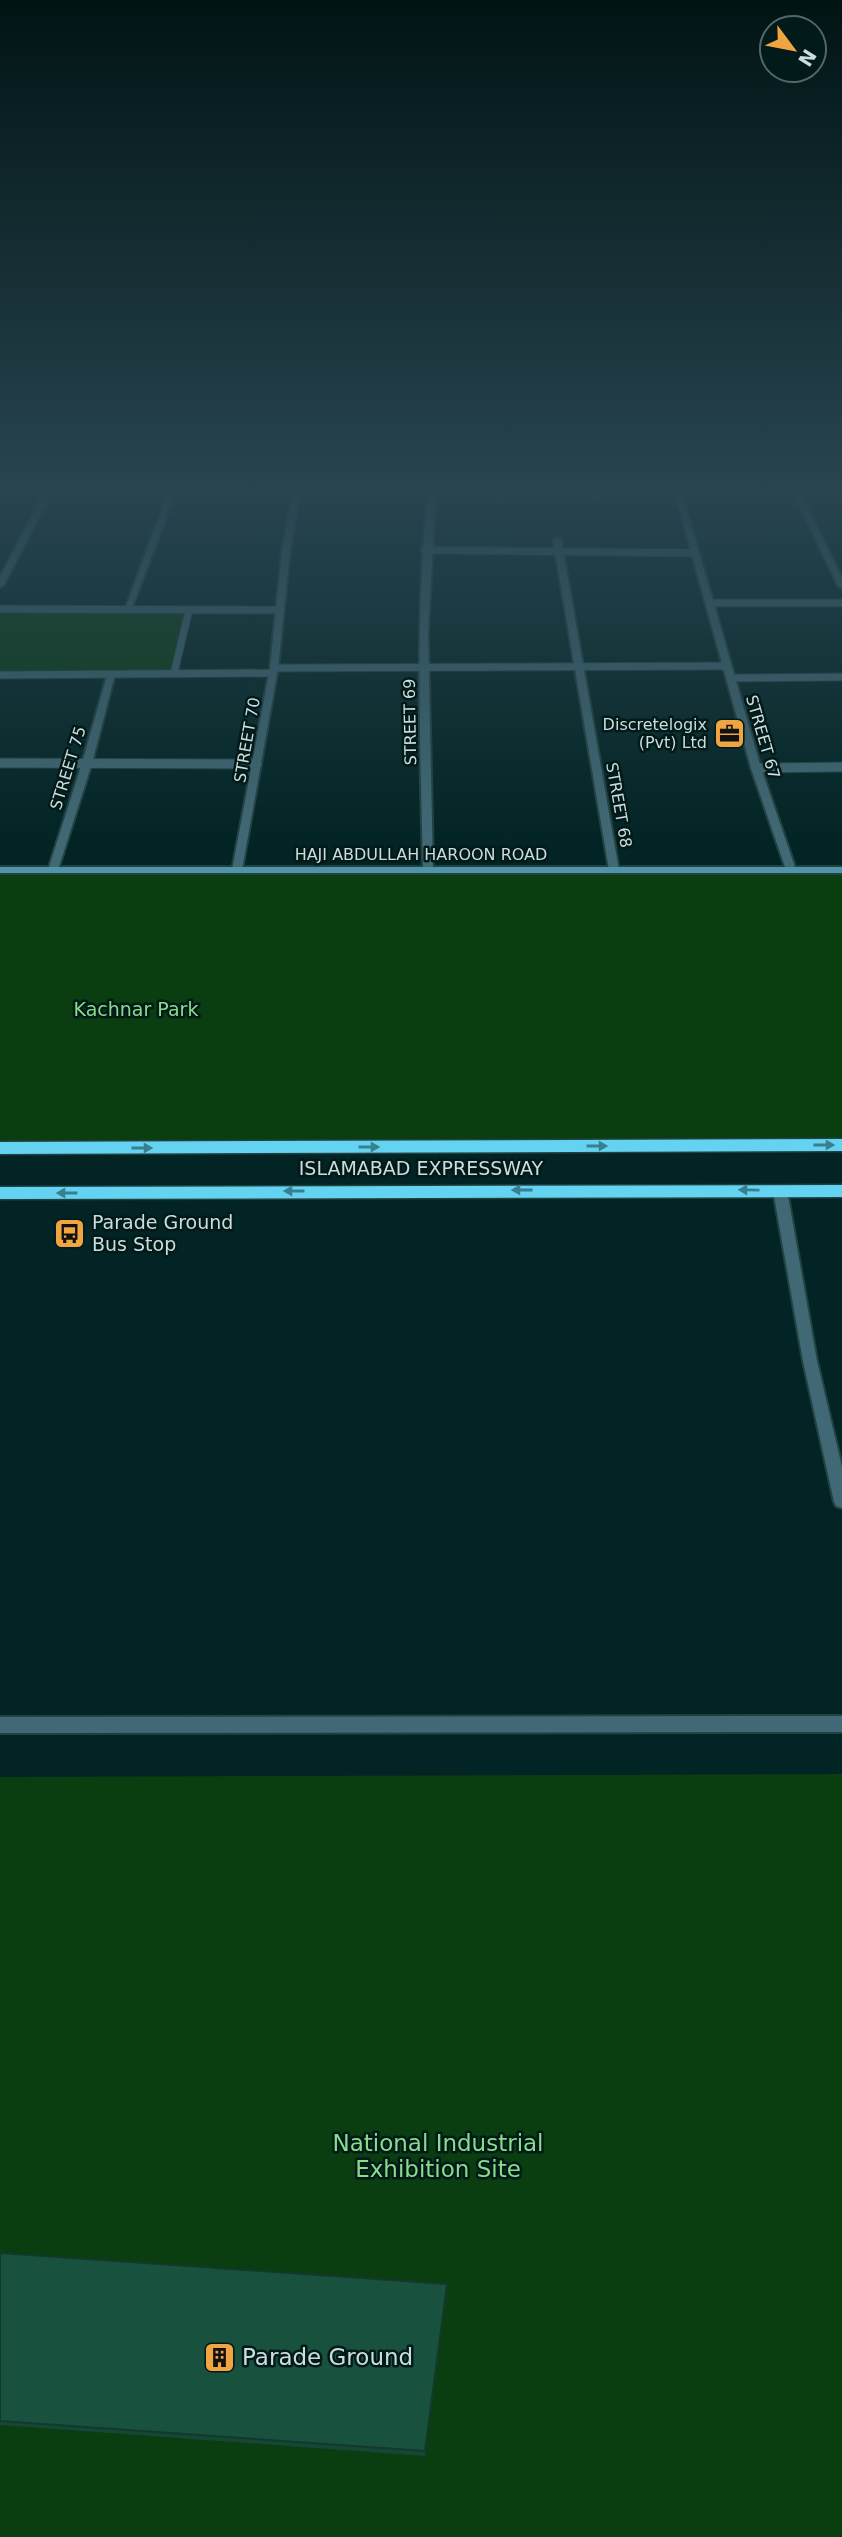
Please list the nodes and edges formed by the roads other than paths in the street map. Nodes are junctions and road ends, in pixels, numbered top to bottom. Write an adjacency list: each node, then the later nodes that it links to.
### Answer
1 (424, 608): 9 (street, STREET 69)
2 (569, 608): 10 (street, STREET 68)
3 (711, 608): 8 (street, STREET 67)
4 (0, 609): 5 (lane)
5 (127, 610): 6 (lane)
6 (189, 610): 7 (lane); 12 (lane)
7 (279, 610): 11 (street, STREET 70)
8 (727, 666): 10 (lane); 16 (street, STREET 67)
9 (423, 667): 10 (lane); 11 (lane); 22 (street, STREET 69)
10 (579, 667): 26 (street, STREET 68)
11 (274, 670): 12 (lane); 19 (street, STREET 70)
12 (174, 673): 13 (lane)
13 (111, 674): 14 (lane); 17 (street, STREET 75)
14 (0, 675)
15 (842, 677): 16 (lane)
16 (732, 678): 21 (street, STREET 67)
17 (87, 763): 18 (lane); 19 (lane); 24 (street, STREET 75)
18 (0, 764)
19 (257, 764): 25 (street, STREET 70)
20 (842, 767): 21 (lane)
21 (756, 768): 27 (street, STREET 67)
22 (428, 869): 25 (street, HAJI ABDULLAH HAROON ROAD); 26 (street, HAJI ABDULLAH HAROON ROAD)
23 (0, 870): 24 (street, HAJI ABDULLAH HAROON ROAD)
24 (52, 870): 25 (street, HAJI ABDULLAH HAROON ROAD)
25 (237, 870)
26 (614, 870): 27 (street, HAJI ABDULLAH HAROON ROAD)
27 (791, 870): 28 (street, HAJI ABDULLAH HAROON ROAD)
28 (842, 870)
29 (842, 1145): 30 (highway, ISLAMABAD EXPRESSWAY, one-way to 29)
30 (0, 1148)
31 (780, 1190): 32 (highway, ISLAMABAD EXPRESSWAY); 33 (highway, ISLAMABAD EXPRESSWAY, one-way to 33); 34 (street)
32 (842, 1191)
33 (0, 1193)
34 (842, 1502)
35 (842, 1724): 36 (street)
36 (0, 1725)

